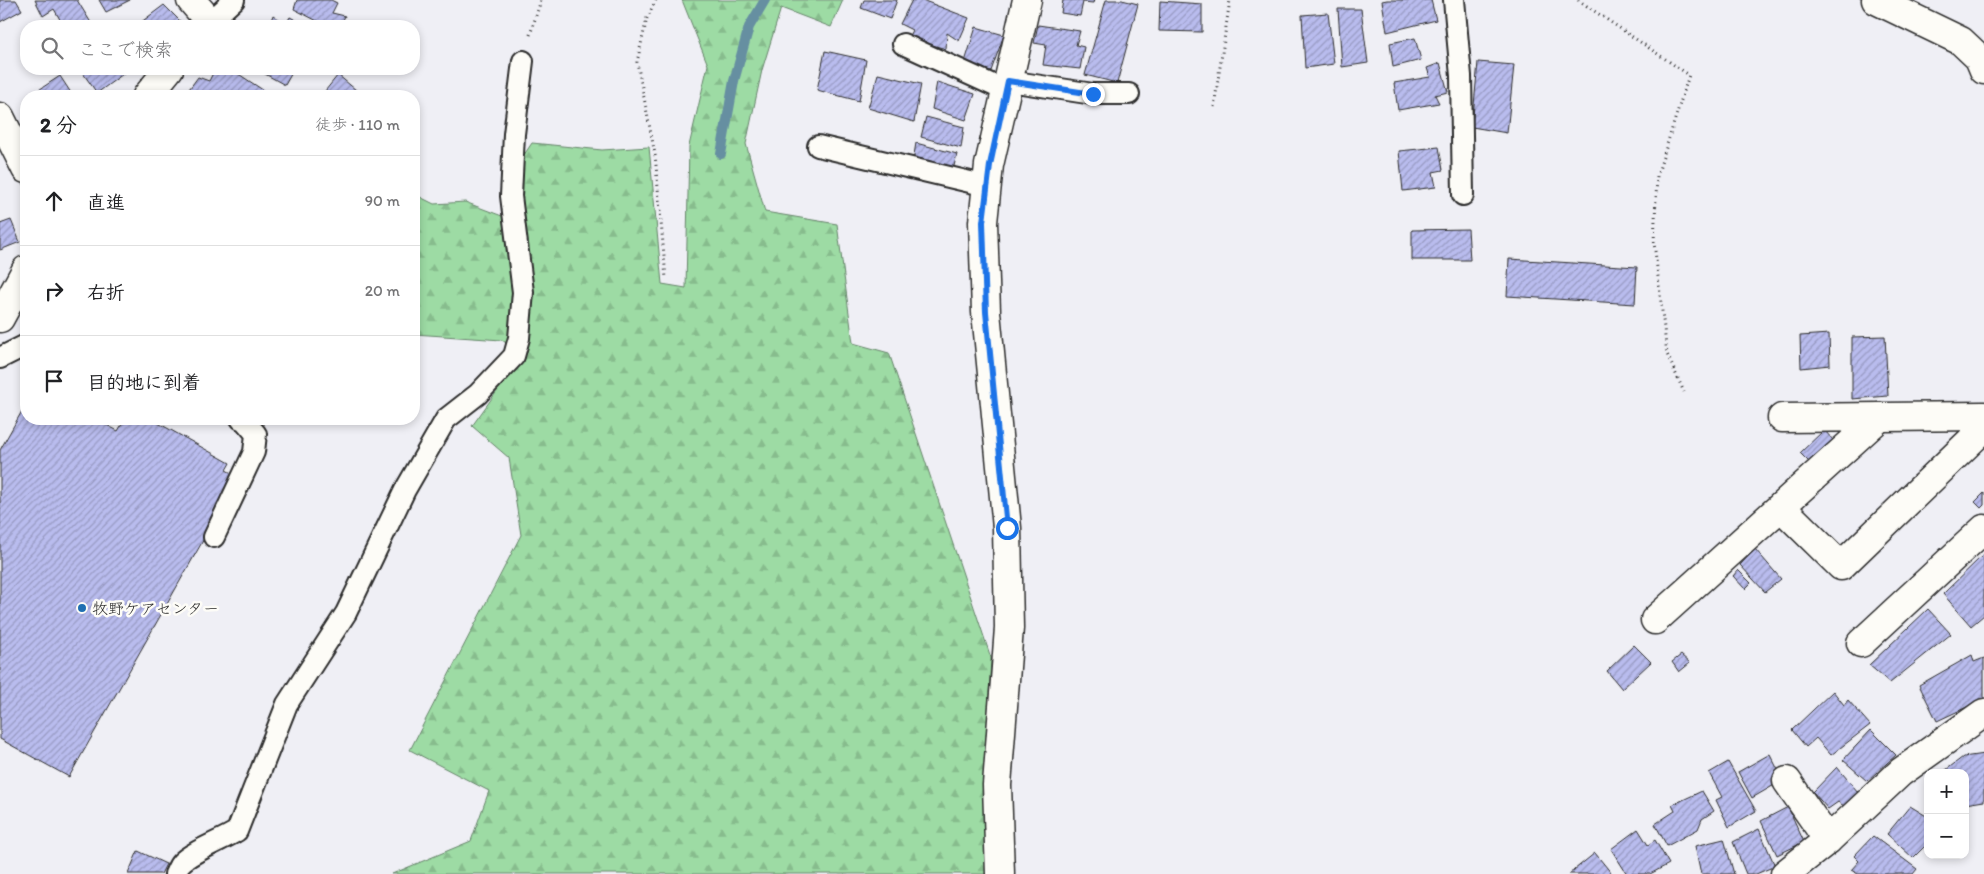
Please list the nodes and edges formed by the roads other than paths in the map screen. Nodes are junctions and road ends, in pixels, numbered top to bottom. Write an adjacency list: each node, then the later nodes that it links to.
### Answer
1 (191, 0): 6 (street)
2 (234, 0): 7 (lane)
3 (1027, 0): 12 (street)
4 (1454, 0): 19 (lane)
5 (1876, 0): 10 (street)
6 (205, 20)
7 (212, 20)
8 (903, 44): 12 (lane)
9 (523, 62): 37 (lane)
10 (1984, 70)
11 (164, 75): 13 (street)
12 (1008, 86): 14 (lane); 18 (street)
13 (152, 90)
14 (1129, 94)
15 (0, 118): 17 (street)
16 (818, 146): 18 (lane)
17 (20, 156)
18 (987, 186): 38 (street)
19 (1463, 194)
20 (20, 281): 21 (street)
21 (0, 318)
22 (20, 348): 23 (lane)
23 (0, 358)
24 (1984, 416): 25 (street)
25 (1880, 417): 26 (street); 29 (street)
26 (1782, 418)
27 (248, 425): 31 (lane)
28 (1984, 425): 29 (street)
29 (1781, 506): 32 (street)
30 (1984, 529): 33 (street)
31 (214, 537)
32 (1655, 620)
33 (1861, 643)
34 (1984, 713): 36 (street)
35 (1787, 781): 36 (street)
36 (1828, 840): 39 (street)
37 (175, 874)
38 (1000, 874)
39 (1785, 874)

